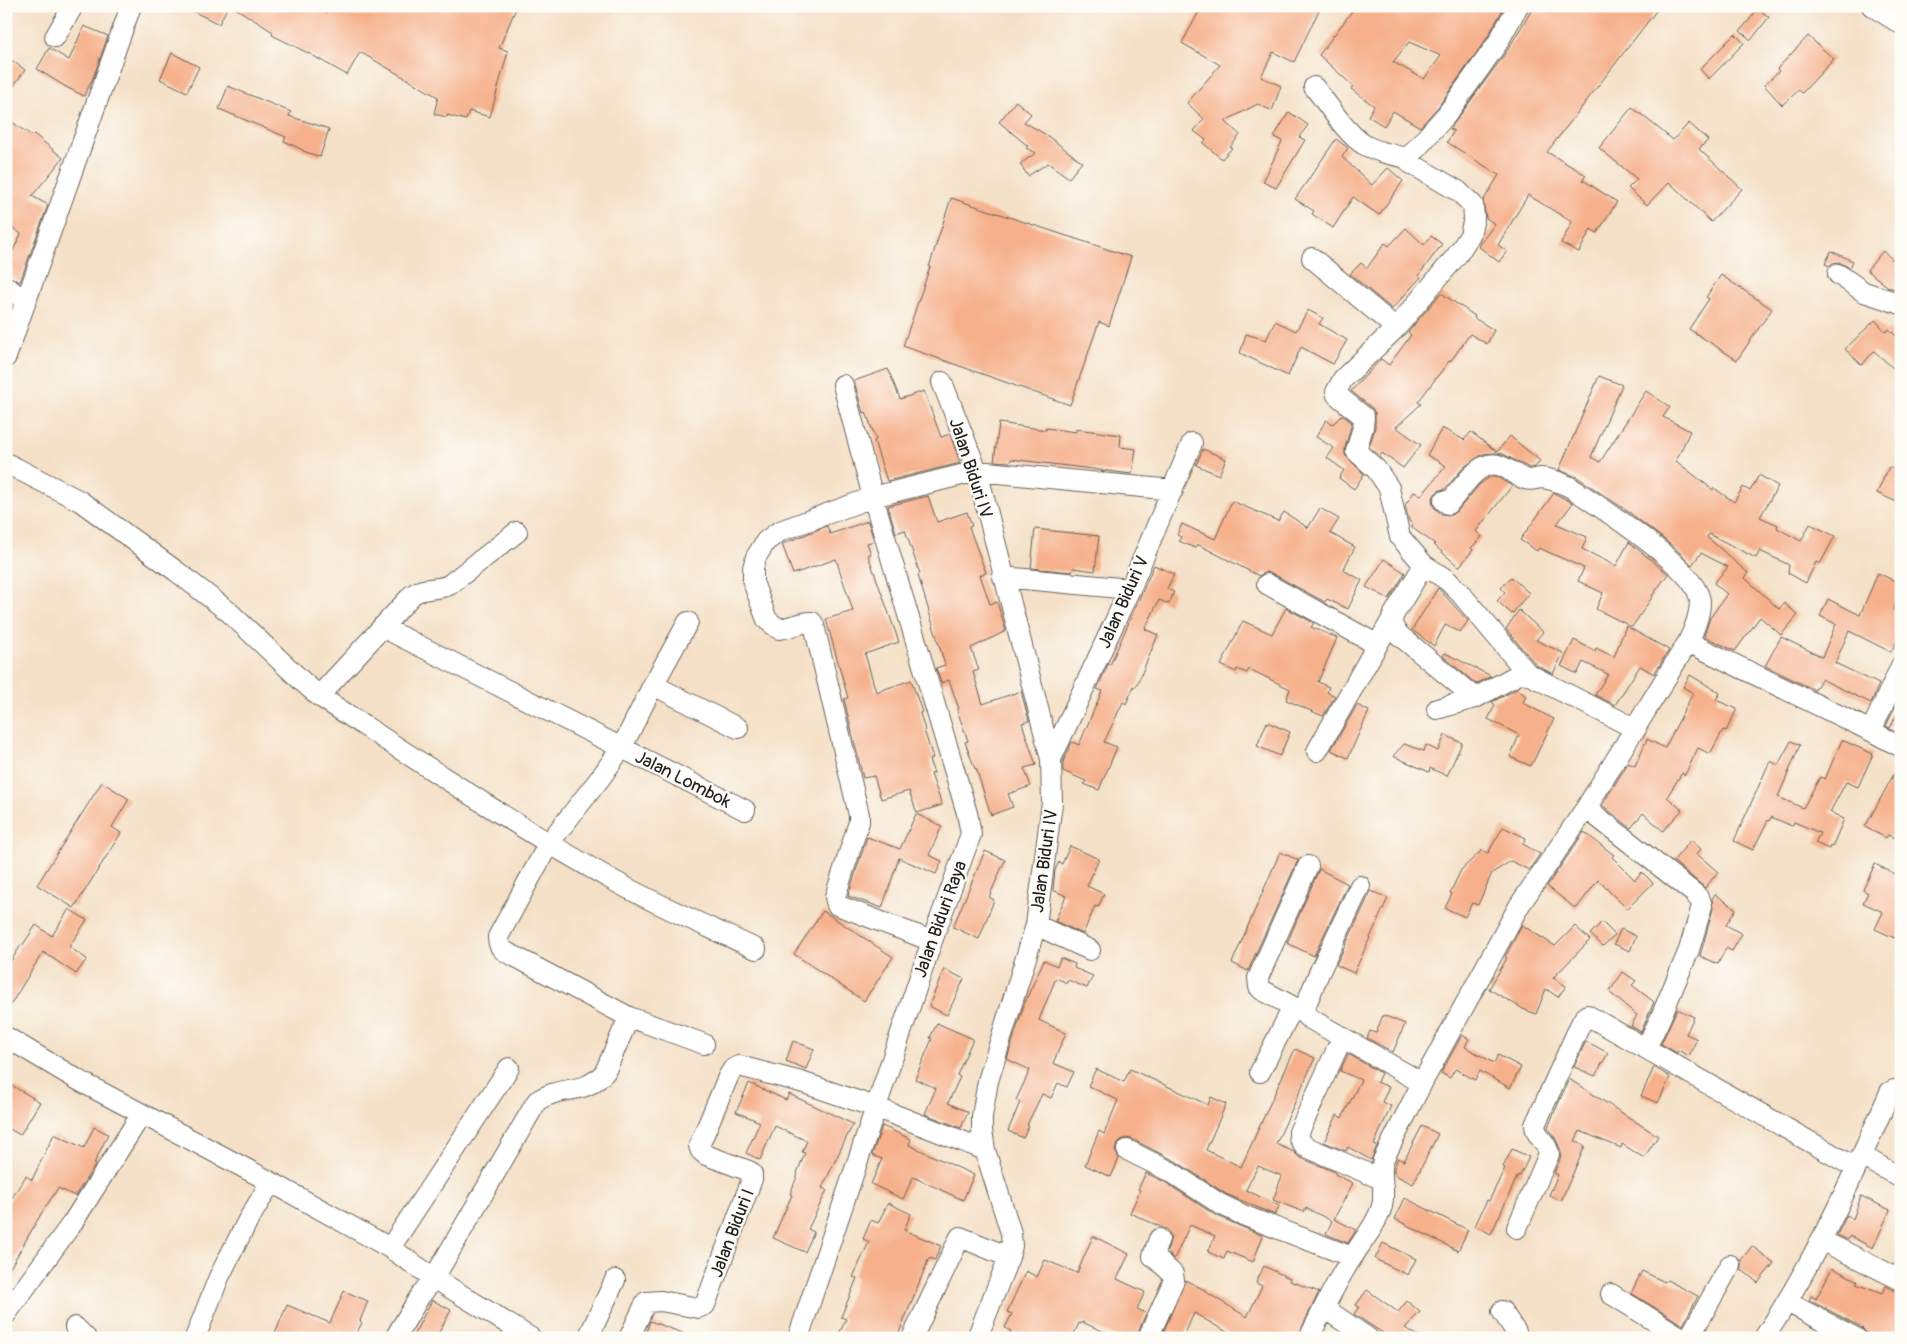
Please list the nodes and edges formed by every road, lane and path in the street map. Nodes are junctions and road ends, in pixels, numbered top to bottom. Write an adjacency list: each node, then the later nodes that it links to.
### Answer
1 (73, 6): 6 (street)
2 (131, 6): 12 (street)
3 (1518, 6): 8 (street)
4 (1872, 6): 5 (street)
5 (1901, 24)
6 (55, 37)
7 (1314, 87): 8 (street)
8 (1408, 158): 14 (street)
9 (1312, 258): 14 (street)
10 (1838, 274): 13 (street)
11 (6, 287): 12 (street)
12 (26, 301): 15 (street)
13 (1901, 304)
14 (1396, 328): 25 (street)
15 (6, 357)
16 (942, 382): 20 (street, Jalan Biduri IV)
17 (843, 385): 22 (street, Jalan Biduri Raya)
18 (1192, 444): 21 (street, Jalan Biduri V)
19 (6, 463): 37 (street)
20 (976, 471): 21 (street); 22 (street); 26 (street, Jalan Biduri IV)
21 (1173, 490): 28 (street, Jalan Biduri V)
22 (873, 497): 53 (street, Jalan Biduri Raya); 53 (street)
23 (1444, 502): 32 (street)
24 (517, 532): 31 (street)
25 (1424, 565): 29 (street); 35 (street)
26 (1003, 577): 28 (street); 46 (street, Jalan Biduri IV)
27 (1267, 584): 33 (street)
28 (1130, 589): 46 (street, Jalan Biduri V)
29 (1392, 619): 33 (street); 38 (street)
30 (688, 622): 36 (street)
31 (382, 627): 37 (street); 43 (street, Jalan Lombok)
32 (1688, 642): 41 (street); 42 (street)
33 (1376, 644): 45 (street)
34 (1901, 666): 42 (street)
35 (1528, 674): 38 (street); 41 (street)
36 (653, 685): 40 (street); 43 (street)
37 (319, 696): 49 (street)
38 (1475, 698): 39 (street)
39 (1437, 709)
40 (738, 728)
41 (1636, 728): 47 (street)
42 (1871, 731): 44 (street)
43 (622, 747): 48 (street, Jalan Lombok); 49 (street)
44 (1901, 747)
45 (1317, 751)
46 (1051, 759): 52 (street, Jalan Biduri IV)
47 (1586, 808): 61 (street); 64 (street)
48 (745, 810)
49 (548, 843): 54 (street); 57 (street)
50 (1308, 866): 56 (street)
51 (1360, 886): 56 (street)
52 (1036, 925): 55 (street); 68 (street, Jalan Biduri IV)
53 (932, 941): 66 (street, Jalan Biduri Raya)
54 (756, 949)
55 (1090, 950)
56 (1298, 1010): 59 (street); 63 (street)
57 (628, 1016): 60 (street); 81 (street)
58 (6, 1037): 67 (street)
59 (1342, 1038): 64 (street); 72 (street)
60 (704, 1044)
61 (1646, 1048): 70 (street); 74 (street)
62 (509, 1068): 77 (street)
63 (1260, 1072)
64 (1422, 1083): 72 (street)
65 (1901, 1091): 70 (street)
66 (875, 1107): 68 (street); 93 (street, Jalan Biduri I); 94 (street, Jalan Biduri Raya)
67 (141, 1115): 73 (street); 88 (street)
68 (985, 1150): 78 (street, Jalan Biduri IV)
69 (1127, 1150): 79 (street)
70 (1859, 1162): 71 (street); 76 (street)
71 (1901, 1178)
72 (1381, 1179): 79 (street)
73 (271, 1182): 77 (street); 89 (street)
74 (1518, 1228)
75 (1159, 1239): 97 (street)
76 (1821, 1240): 83 (street); 85 (street)
77 (390, 1248): 81 (street)
78 (1009, 1257): 95 (street); 96 (street, Jalan Biduri IV)
79 (1352, 1257): 86 (street)
80 (1730, 1265): 102 (street)
81 (434, 1278): 90 (street); 91 (street)
82 (615, 1280): 92 (street)
83 (1901, 1280)
84 (1611, 1294): 101 (street)
85 (1788, 1302): 103 (street); 104 (street)
86 (1324, 1308): 98 (street); 99 (street)
87 (1502, 1311): 100 (street)
88 (6, 1314)
89 (195, 1338)
90 (395, 1338)
91 (530, 1338)
92 (588, 1338)
93 (629, 1338)
94 (798, 1338)
95 (912, 1338)
96 (977, 1338)
97 (1148, 1338)
98 (1309, 1338)
99 (1368, 1338)
100 (1517, 1338)
101 (1682, 1338)
102 (1689, 1338)
103 (1764, 1338)
104 (1856, 1338)

